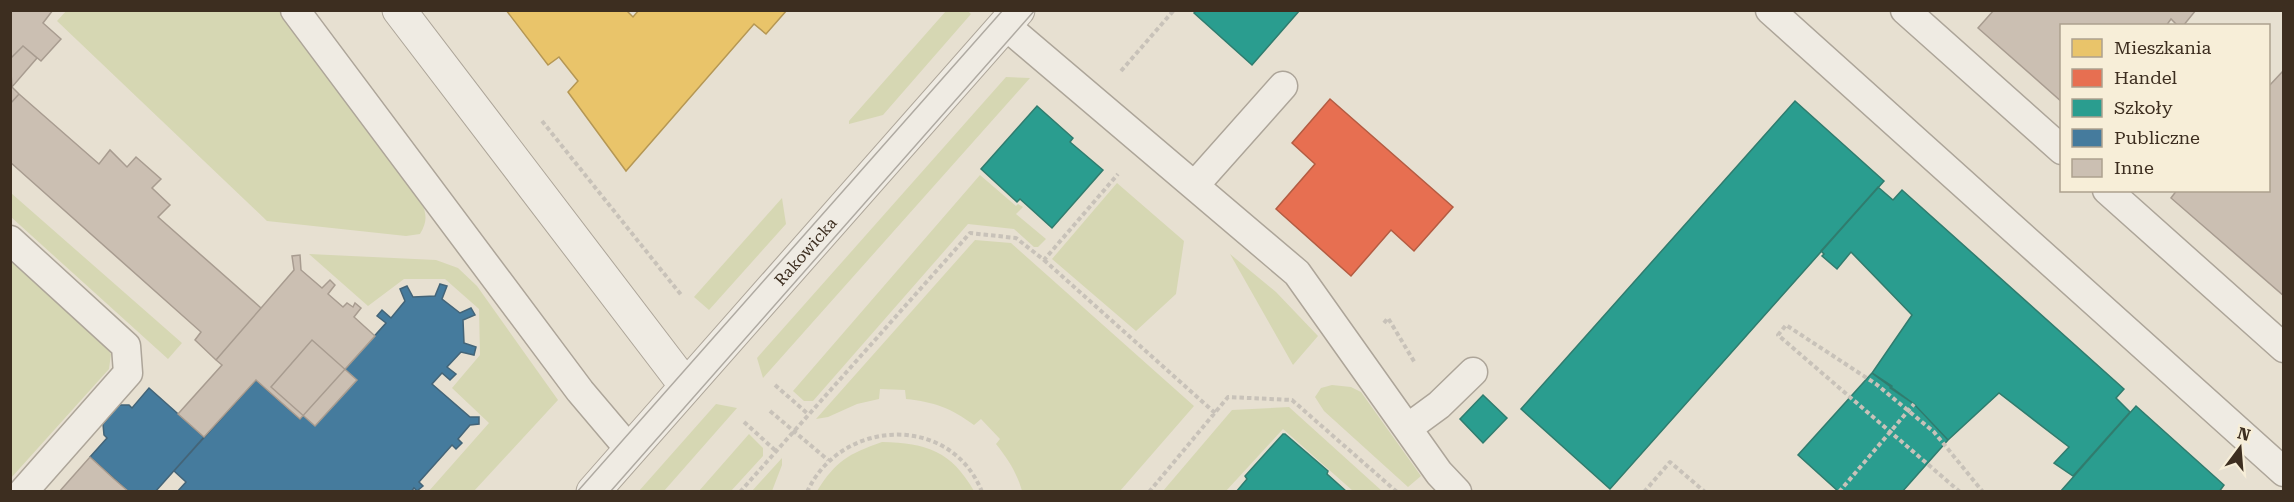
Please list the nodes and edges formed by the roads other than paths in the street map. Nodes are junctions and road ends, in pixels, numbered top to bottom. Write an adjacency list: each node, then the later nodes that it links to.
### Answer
1 (295, 10): 15 (lane)
2 (399, 10): 13 (street)
3 (1770, 10): 16 (lane)
4 (1905, 10): 7 (lane)
5 (1012, 18): 8 (lane); 13 (street, Rakowicka)
6 (1283, 86): 8 (lane)
7 (2060, 149)
8 (1195, 185): 14 (lane)
9 (2109, 192): 11 (lane)
10 (10, 240): 17 (lane)
11 (2283, 348)
12 (1473, 372): 14 (lane)
13 (686, 386): 15 (street, Rakowicka)
14 (1409, 428): 19 (lane)
15 (630, 450): 18 (street, Rakowicka)
16 (2283, 472)
17 (23, 492)
18 (593, 492)
19 (1457, 492)

